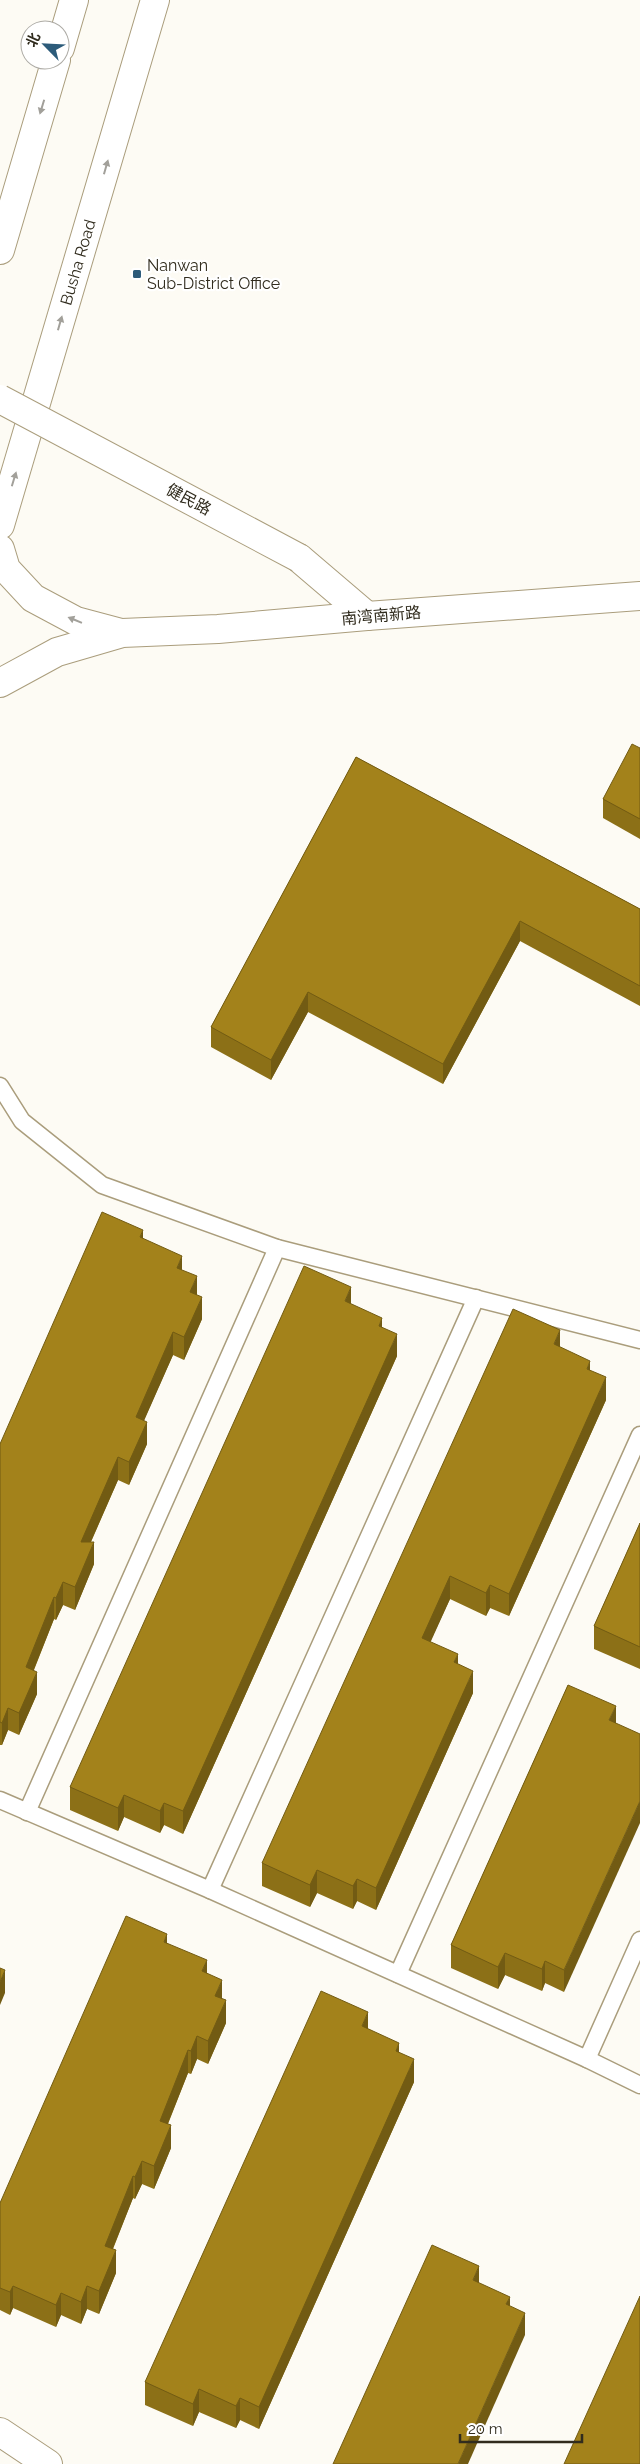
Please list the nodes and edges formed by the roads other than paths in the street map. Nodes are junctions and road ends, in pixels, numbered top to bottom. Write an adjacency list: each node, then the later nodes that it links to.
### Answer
1 (74, 0): 3 (street)
2 (156, 0): 7 (street, Busha Road, one-way to 2)
3 (68, 20)
4 (53, 70): 5 (street, one-way to 5)
5 (0, 250)
6 (0, 399): 7 (street, 健民路, bridge)
7 (33, 416): 8 (street, Busha Road, one-way to 7); 11 (street, 健民路, bridge)
8 (0, 525)
9 (0, 549): 12 (street, 南湾南新路, one-way to 9)
10 (640, 596): 11 (street, 南湾南新路)
11 (368, 616): 12 (street, 南湾南新路)
12 (122, 633): 13 (street, 南湾南新路)
13 (0, 683)
14 (0, 1086): 15 (lane)
15 (277, 1248): 16 (lane); 20 (lane)
16 (476, 1298): 17 (lane); 21 (lane)
17 (640, 1340)
18 (640, 1435): 23 (lane)
19 (0, 1800): 20 (lane)
20 (27, 1812): 21 (lane)
21 (210, 1890): 23 (lane)
22 (640, 1940): 24 (lane)
23 (398, 1974): 24 (lane)
24 (587, 2058): 25 (lane)
25 (640, 2085)
26 (0, 2432): 27 (street)
27 (48, 2464)

